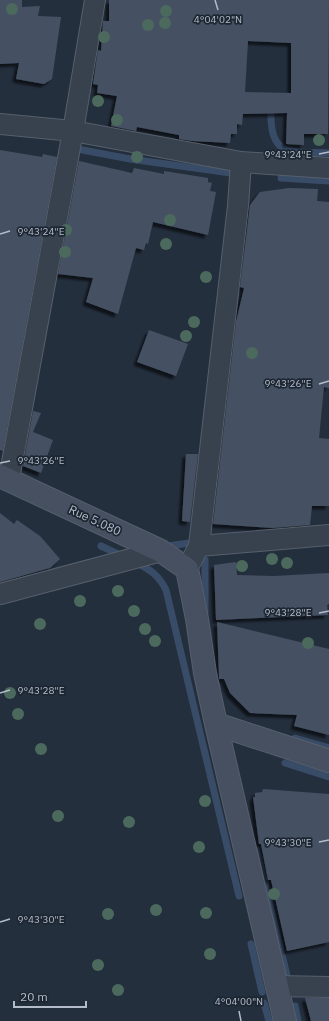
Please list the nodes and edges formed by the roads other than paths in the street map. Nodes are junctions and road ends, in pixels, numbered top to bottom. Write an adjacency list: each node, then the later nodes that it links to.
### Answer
1 (95, 0): 3 (street)
2 (0, 124): 3 (street)
3 (73, 131): 4 (street); 6 (street)
4 (241, 162): 5 (street); 8 (street)
5 (329, 168)
6 (4, 478): 9 (main road, Rue 5.080)
7 (329, 535): 8 (street)
8 (199, 546): 10 (street)
9 (161, 552): 10 (main road, Rue 5.080); 11 (street)
10 (187, 569): 12 (main road)
11 (0, 594)
12 (216, 724): 13 (main road); 14 (main road)
13 (329, 761)
14 (277, 986): 15 (street); 16 (main road)
15 (329, 987)
16 (285, 1021)

